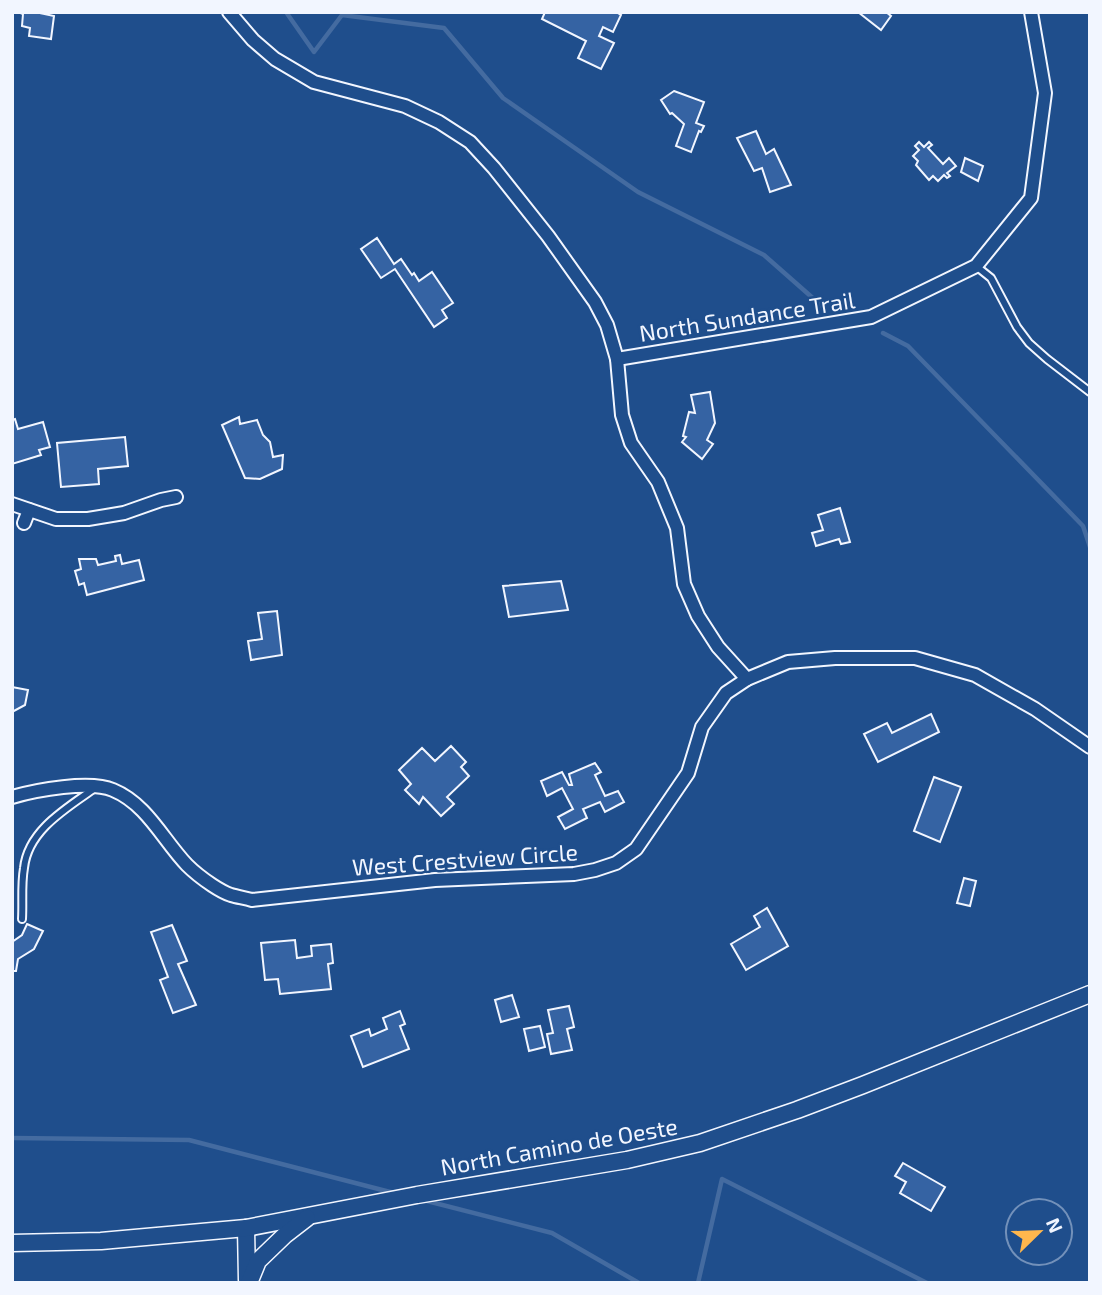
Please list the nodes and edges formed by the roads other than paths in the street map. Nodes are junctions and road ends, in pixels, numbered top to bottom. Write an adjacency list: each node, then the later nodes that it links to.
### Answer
1 (229, 12): 4 (street)
2 (1031, 12): 3 (street, North Sundance Trail)
3 (976, 266): 4 (street, North Sundance Trail); 5 (lane)
4 (617, 359): 10 (street)
5 (1090, 391)
6 (176, 497): 8 (street)
7 (12, 504): 8 (street)
8 (29, 510): 9 (street)
9 (24, 523)
10 (747, 679): 11 (street, West Crestview Circle); 12 (street, West Crestview Circle)
11 (1090, 747)
12 (97, 787): 13 (street, West Crestview Circle); 14 (lane)
13 (12, 797)
14 (22, 919)
15 (1090, 994): 16 (street, North Camino de Oeste)
16 (312, 1215): 17 (street, North Camino de Oeste); 19 (street)
17 (246, 1228): 18 (street, North Camino de Oeste); 19 (street)
18 (12, 1243)
19 (248, 1283)

